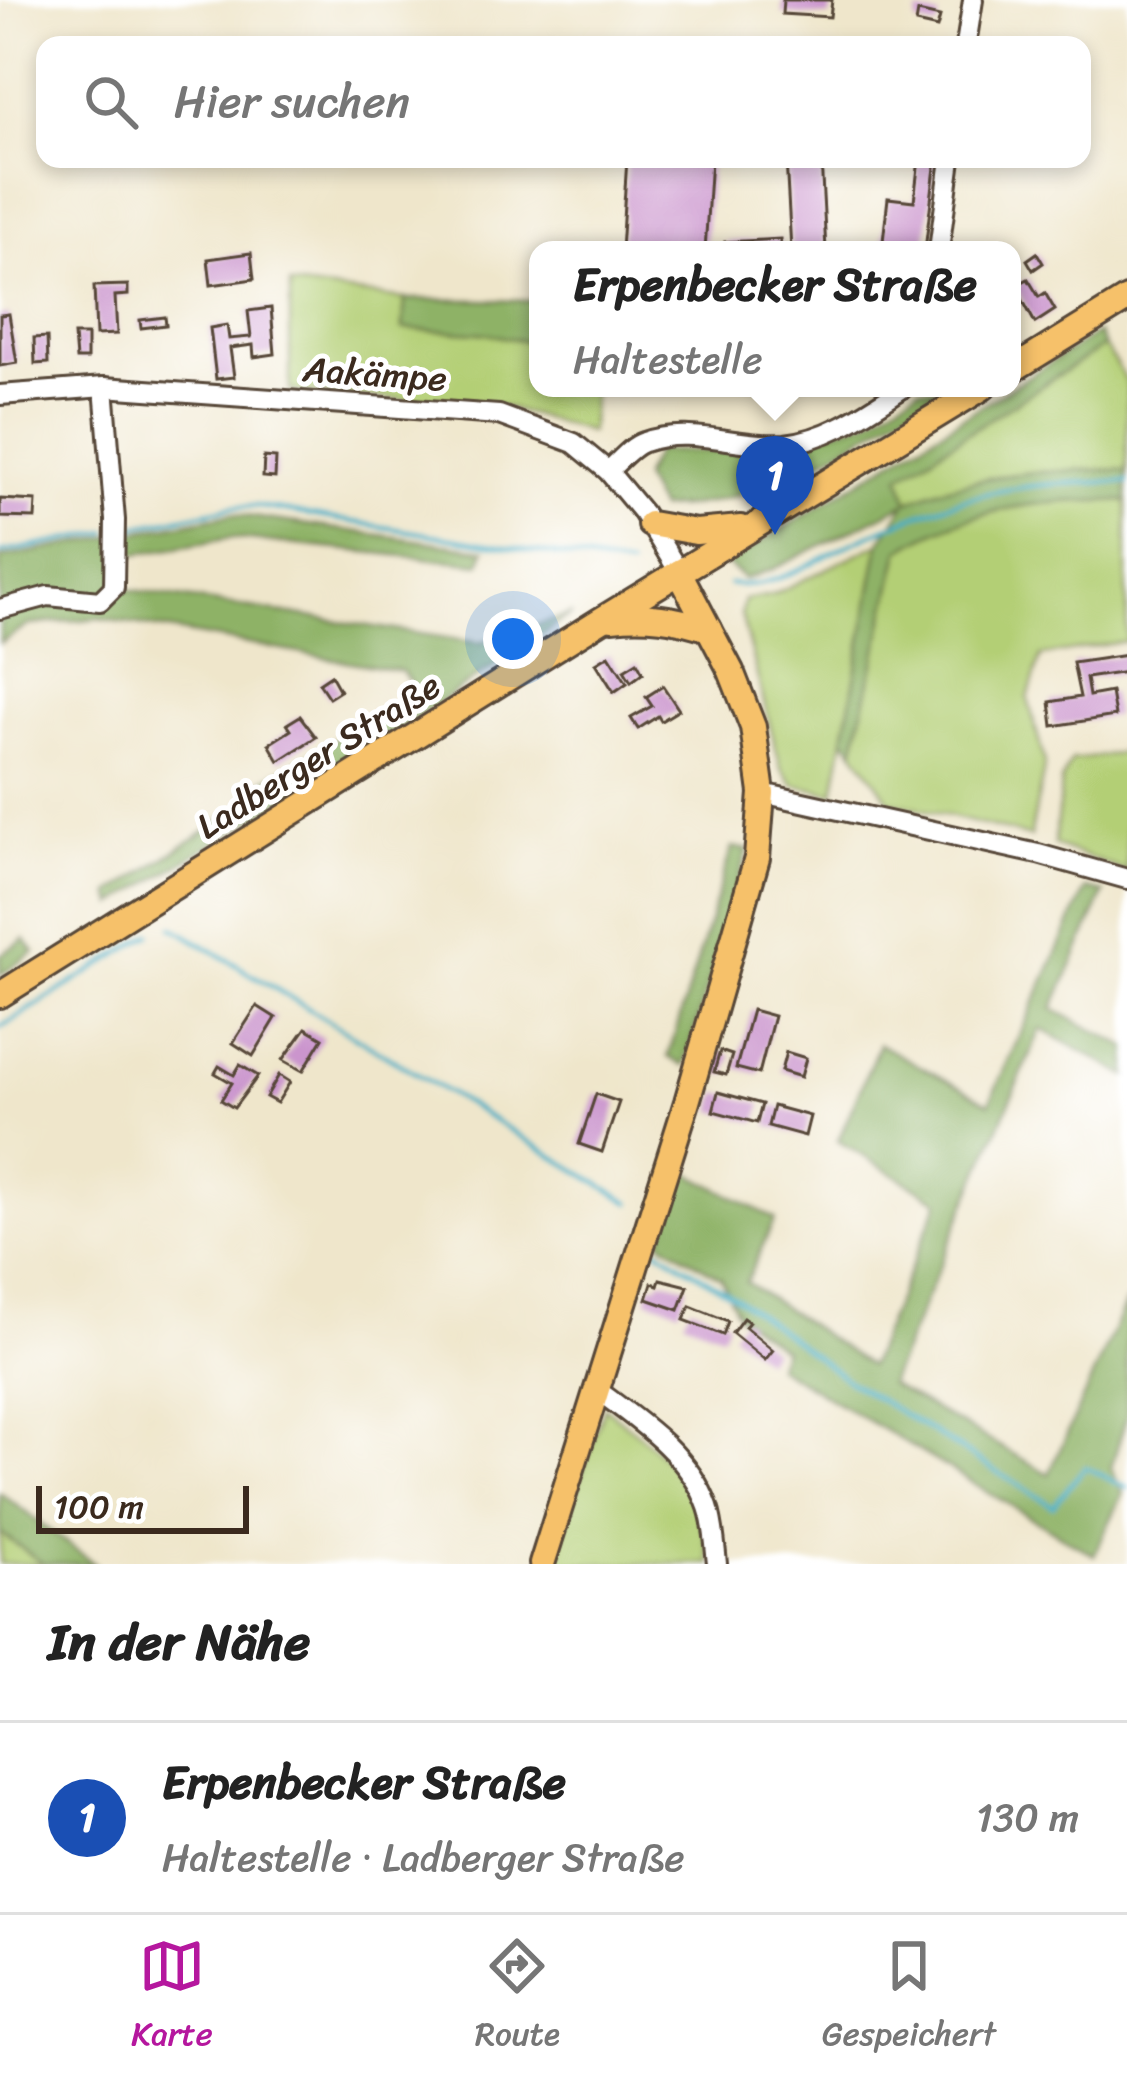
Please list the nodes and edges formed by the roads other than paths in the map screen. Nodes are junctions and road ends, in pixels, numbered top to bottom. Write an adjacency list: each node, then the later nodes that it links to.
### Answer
1 (973, 0): 2 (street)
2 (967, 36)
3 (950, 168): 4 (street)
4 (940, 241)
5 (1127, 299): 6 (main road)
6 (1021, 364)
7 (104, 387): 8 (street, Aakämpe); 11 (street, Aakämpe); 15 (street)
8 (0, 395)
9 (889, 397): 11 (street)
10 (967, 397): 13 (main road, Ladberger Straße)
11 (608, 472): 12 (street, Aakämpe)
12 (650, 524): 13 (main road); 14 (street, Aakämpe)
13 (755, 525): 14 (main road, Ladberger Straße)
14 (679, 572): 16 (main road, Ladberger Straße); 17 (main road)
15 (0, 609)
16 (601, 620): 17 (main road); 20 (main road, Ladberger Straße)
17 (709, 629): 18 (main road)
18 (762, 793): 19 (street); 21 (main road)
19 (1127, 879)
20 (0, 995)
21 (597, 1390): 22 (main road); 23 (street)
22 (542, 1564)
23 (717, 1564)

